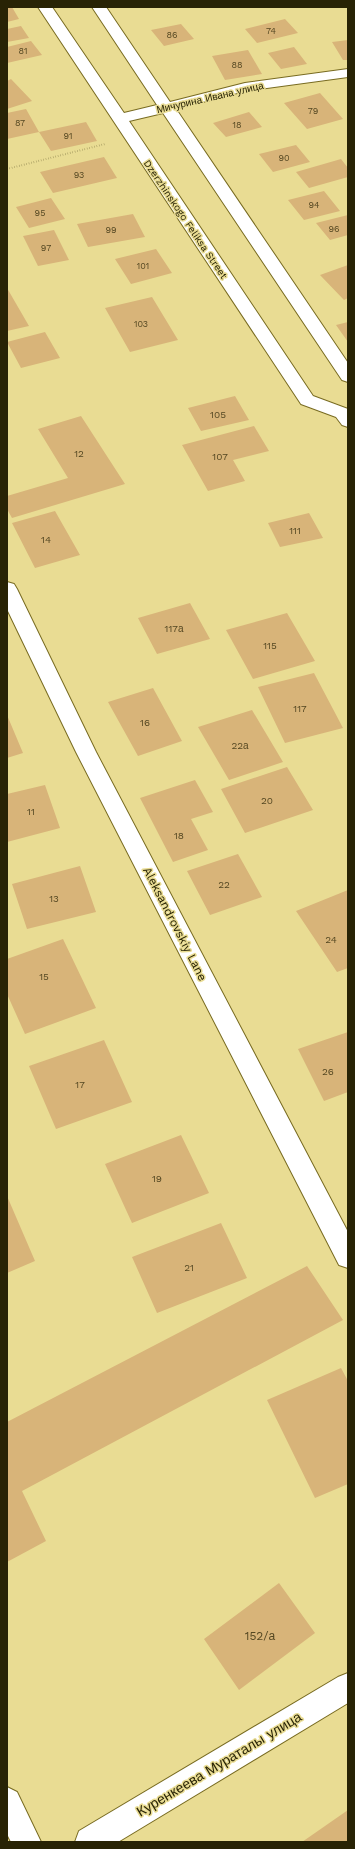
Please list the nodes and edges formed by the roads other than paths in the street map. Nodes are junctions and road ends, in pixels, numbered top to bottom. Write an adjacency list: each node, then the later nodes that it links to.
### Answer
1 (45, 7): 5 (street, Dzerzhinskogo Feliksa Street)
2 (99, 7): 4 (street)
3 (348, 72): 4 (street, Мичурина Ивана улица)
4 (166, 107): 5 (street, Мичурина Ивана улица); 6 (street)
5 (120, 120): 7 (street, Dzerzhinskogo Feliksa Street)
6 (348, 376)
7 (346, 411)
8 (9, 598): 9 (street, Aleksandrovskiy Lane)
9 (348, 1257)
10 (348, 1687): 13 (street, Куренкеева Мураталы улица)
11 (7, 1802): 12 (street)
12 (26, 1842)
13 (90, 1842)

